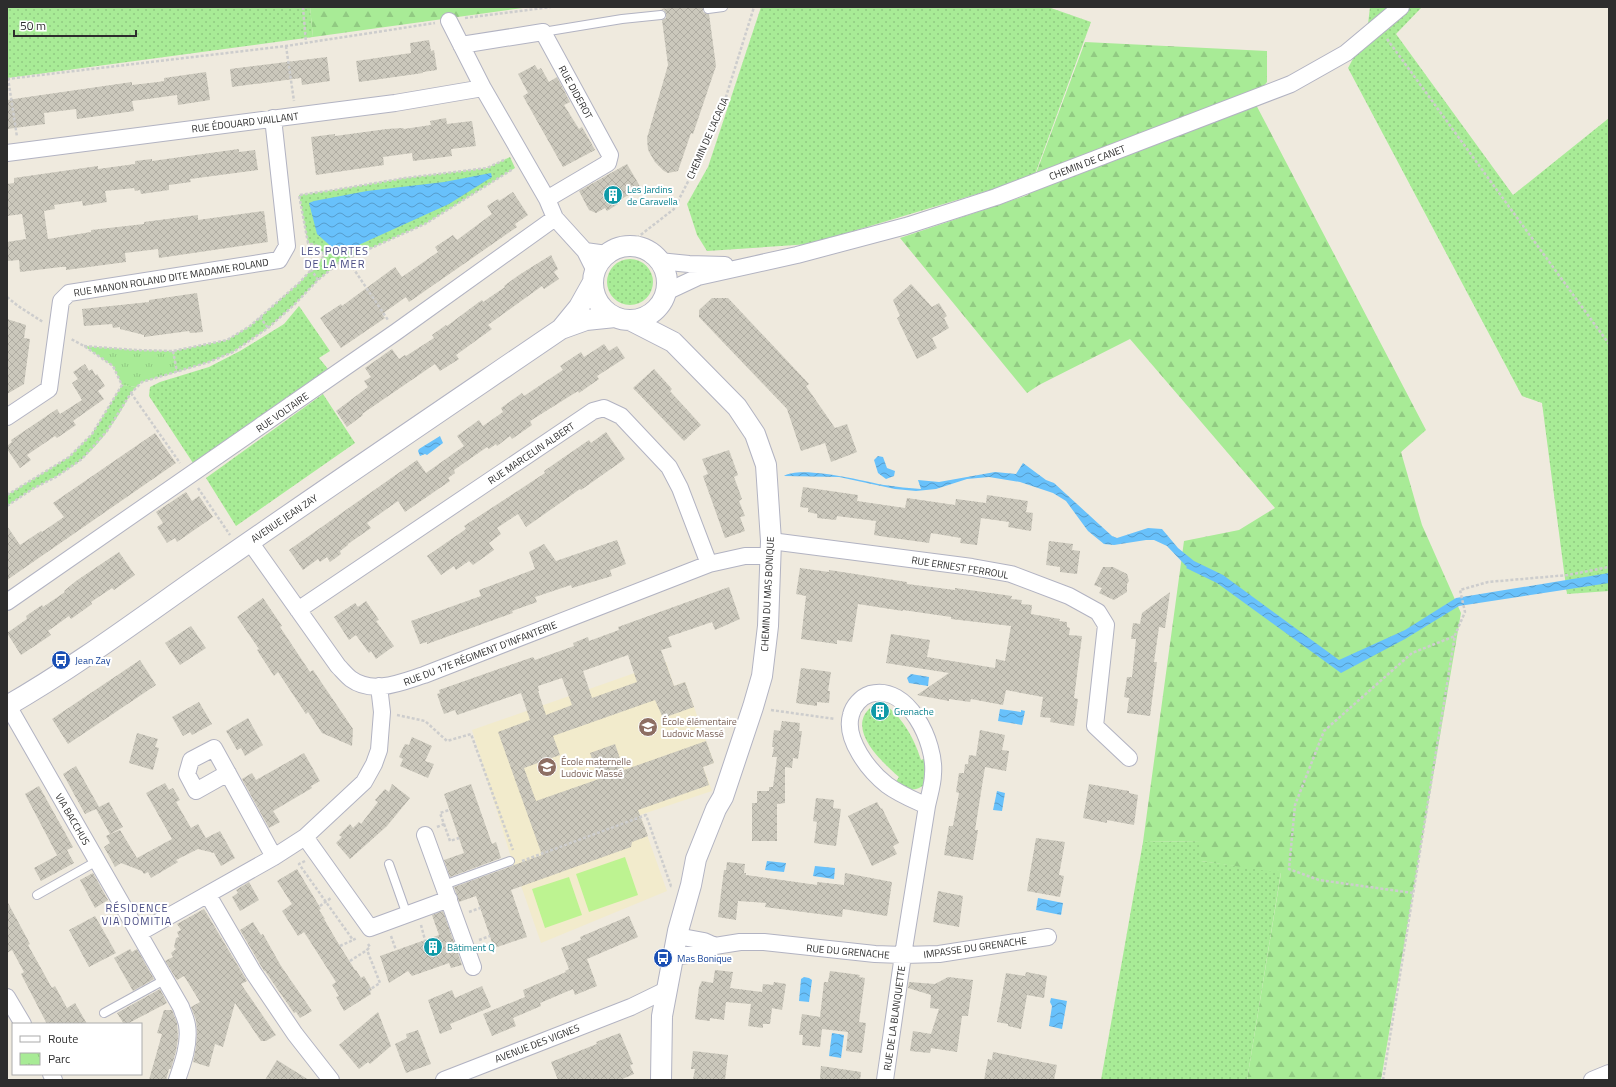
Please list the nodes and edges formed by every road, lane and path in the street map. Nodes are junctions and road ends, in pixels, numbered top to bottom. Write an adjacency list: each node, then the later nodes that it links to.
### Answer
1 (303, 7): 11 (path)
2 (551, 7): 8 (path)
3 (724, 7): 6 (lane)
4 (754, 7): 22 (path, CHEMIN DE L'ACACIA)
5 (1401, 7): 9 (street, CHEMIN DE CANET)
6 (708, 9)
7 (661, 15): 10 (lane)
8 (449, 21): 11 (path); 12 (street)
9 (1378, 27): 27 (street, CHEMIN DE CANET); 40 (path)
10 (542, 32): 12 (street); 20 (street, RUE DIDEROT)
11 (306, 43): 13 (path)
12 (461, 45): 15 (street)
13 (286, 46): 14 (path); 16 (path)
14 (8, 78): 18 (path)
15 (482, 88): 16 (street, RUE ÉDOUARD VAILLANT); 19 (street)
16 (292, 115): 17 (street, RUE ÉDOUARD VAILLANT)
17 (272, 118): 18 (street, RUE ÉDOUARD VAILLANT); 37 (street, RUE MANON ROLAND DITE MADAME ROLAND)
18 (13, 153)
19 (522, 155): 20 (street); 25 (path); 28 (path)
20 (547, 199): 21 (street)
21 (555, 218): 23 (street); 38 (street, RUE VOLTAIRE)
22 (625, 247): 24 (street); 26 (street)
23 (585, 251): 24 (street); 29 (street)
24 (607, 254): 29 (street)
25 (347, 259): 30 (path); 38 (path)
26 (659, 261): 27 (street, CHEMIN DE CANET); 32 (street)
27 (749, 265): 32 (street, CHEMIN DE CANET)
28 (311, 269): 30 (path); 33 (path)
29 (594, 276): 34 (street); 36 (street, AVENUE JEAN ZAY)
30 (318, 280): 35 (path)
31 (7, 297): 37 (path)
32 (664, 297): 34 (street); 39 (street, CHEMIN DU MAS BONIQUE)
33 (260, 317): 35 (path); 42 (path)
34 (622, 319): 36 (street, AVENUE JEAN ZAY); 39 (street, CHEMIN DU MAS BONIQUE)
35 (268, 328): 43 (path)
36 (561, 329): 47 (street, AVENUE JEAN ZAY)
37 (57, 331): 41 (path); 44 (street, RUE MANON ROLAND DITE MADAME ROLAND)
38 (396, 332): 51 (street, RUE VOLTAIRE)
39 (673, 342): 48 (street, CHEMIN DU MAS BONIQUE)
40 (1609, 344)
41 (84, 346): 42 (path); 45 (path)
42 (173, 351): 43 (path)
43 (177, 372): 46 (path)
44 (7, 417)
45 (7, 495)
46 (7, 506)
47 (250, 542): 52 (street, RUE DU 17E RÉGIMENT D'INFANTERIE); 55 (street, AVENUE JEAN ZAY)
48 (770, 549): 49 (street, RUE DU 17E RÉGIMENT D'INFANTERIE); 56 (street, CHEMIN DU MAS BONIQUE); 59 (street, RUE ERNEST FERROUL)
49 (709, 564): 52 (street, RUE MARCELIN ALBERT); 54 (street, RUE DU 17E RÉGIMENT D'INFANTERIE)
50 (1609, 568): 53 (path)
51 (7, 602)
52 (298, 610): 54 (street, RUE DU 17E RÉGIMENT D'INFANTERIE)
53 (1455, 635): 74 (path); 74 (path)
54 (379, 686): 57 (street)
55 (7, 705): 70 (street, VIA BACCHUS)
56 (753, 708): 58 (path); 79 (street, CHEMIN DU MAS BONIQUE)
57 (382, 712): 65 (street); 69 (path)
58 (849, 721): 61 (street); 61 (street, RUE DU GRENACHE)
59 (1129, 758)
60 (228, 773): 68 (street)
61 (927, 806): 89 (street, RUE DU GRENACHE)
62 (449, 810): 63 (path)
63 (444, 824): 64 (path); 66 (path)
64 (425, 835): 72 (street)
65 (305, 837): 67 (street); 68 (street)
66 (459, 838)
67 (317, 854): 78 (street); 84 (path)
68 (274, 857): 76 (street)
69 (514, 859): 72 (lane); 73 (path)
70 (98, 861): 75 (lane); 80 (street, VIA BACCHUS)
71 (389, 864): 78 (lane)
72 (444, 884): 77 (street)
73 (679, 884)
74 (1413, 894): 107 (path)
75 (37, 895)
76 (208, 895): 80 (street); 103 (street)
77 (449, 899): 78 (street); 92 (street)
78 (406, 915)
79 (682, 916): 81 (street, CHEMIN DU MAS BONIQUE); 86 (street)
80 (139, 933): 93 (street, VIA BACCHUS)
81 (677, 936): 86 (street, RUE DU GRENACHE); 90 (street, CHEMIN DU MAS BONIQUE)
82 (358, 937): 84 (path)
83 (1048, 937): 89 (street, IMPASSE DU GRENACHE)
84 (353, 940): 87 (path)
85 (367, 941): 88 (path)
86 (710, 943): 89 (street, RUE DU GRENACHE); 90 (street, RUE DU GRENACHE)
87 (340, 946)
88 (367, 950): 91 (path); 94 (path)
89 (903, 955): 106 (street, RUE DE LA BLANQUETTE)
90 (674, 957): 95 (street, CHEMIN DU MAS BONIQUE)
91 (350, 961)
92 (473, 968)
93 (166, 979): 98 (lane); 102 (street, VIA BACCHUS)
94 (369, 990)
95 (666, 990): 97 (street, AVENUE DES VIGNES); 99 (street, CHEMIN DU MAS BONIQUE)
96 (7, 997): 100 (street)
97 (631, 1007): 99 (street); 104 (street, AVENUE DES VIGNES)
98 (104, 1013)
99 (662, 1016): 105 (street, CHEMIN DU MAS BONIQUE)
100 (21, 1023)
101 (1609, 1073): 108 (street)
102 (177, 1080)
103 (331, 1080)
104 (444, 1080)
105 (661, 1080)
106 (885, 1080)
107 (1383, 1080)
108 (1592, 1080)

